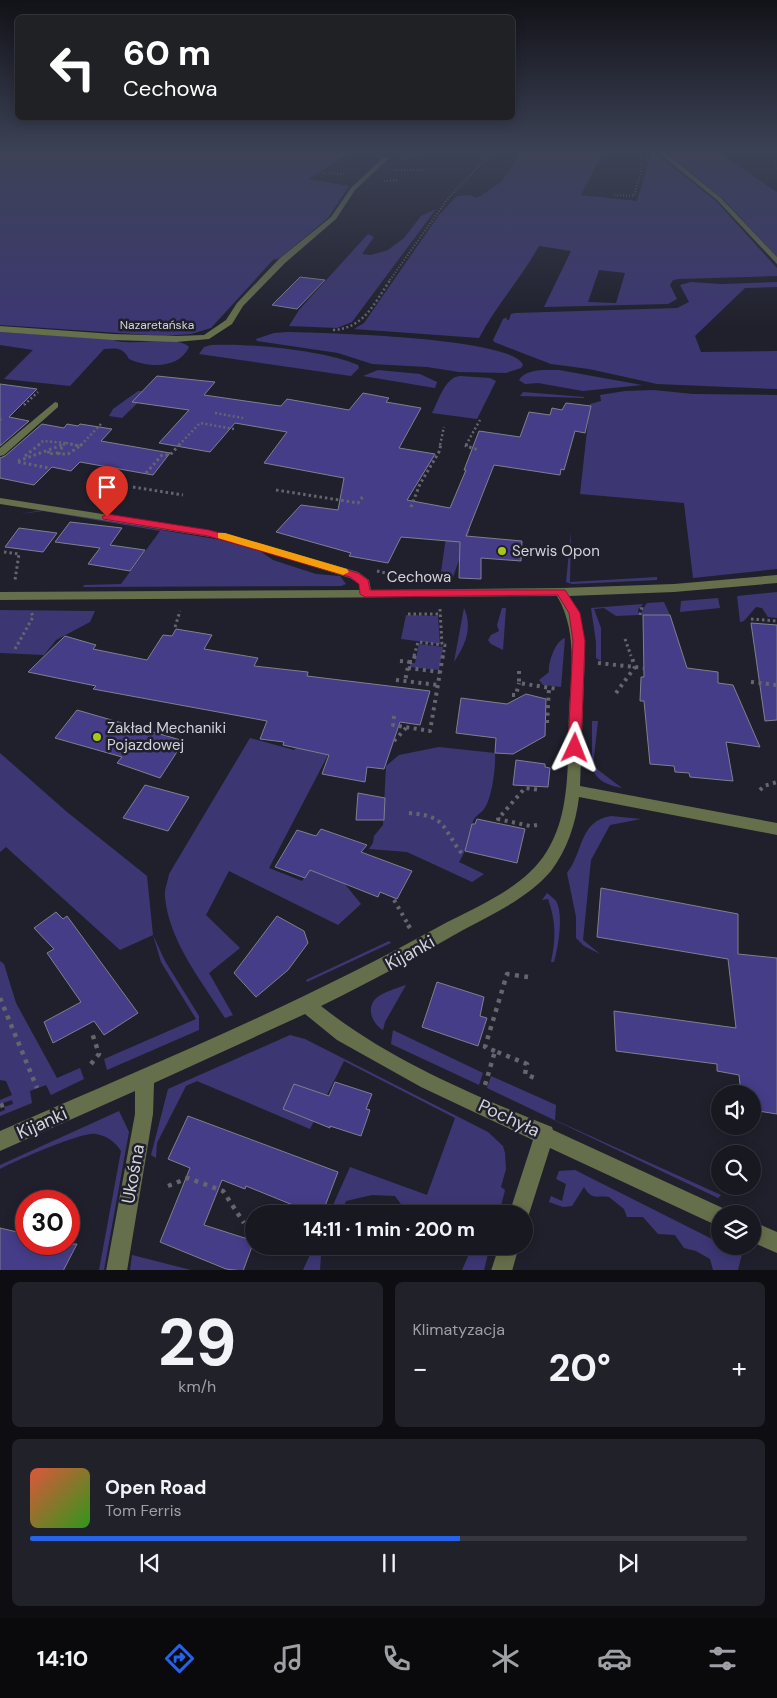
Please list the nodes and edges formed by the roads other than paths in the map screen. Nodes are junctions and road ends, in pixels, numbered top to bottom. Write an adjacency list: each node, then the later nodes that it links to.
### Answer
1 (340, 209): 4 (street, Nazaretańska)
2 (728, 209): 3 (street)
3 (777, 262)
4 (0, 329)
5 (55, 405): 6 (street)
6 (0, 454)
7 (0, 500): 10 (street)
8 (777, 579): 9 (street, Cechowa)
9 (561, 592): 10 (street, Cechowa); 12 (street, Kijanki)
10 (365, 594): 11 (street, Cechowa)
11 (0, 596)
12 (573, 790): 13 (street); 14 (street, Kijanki)
13 (777, 829)
14 (306, 1004): 15 (street, Kijanki); 16 (street, Pochyła)
15 (145, 1078): 17 (street, Kijanki); 23 (street, Ukośna)
16 (545, 1134): 18 (street); 19 (street, Pochyła)
17 (0, 1142)
18 (522, 1205)
19 (711, 1212)
20 (761, 1236): 21 (street)
21 (777, 1243)
22 (506, 1255): 24 (street)
23 (116, 1270)
24 (501, 1270)

